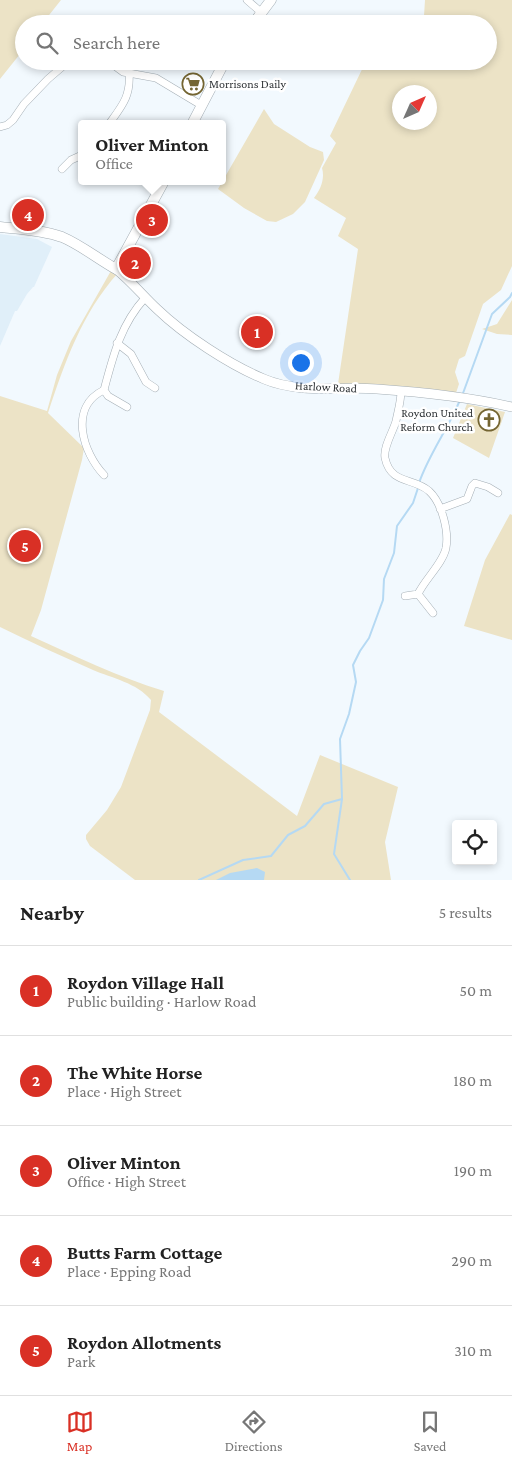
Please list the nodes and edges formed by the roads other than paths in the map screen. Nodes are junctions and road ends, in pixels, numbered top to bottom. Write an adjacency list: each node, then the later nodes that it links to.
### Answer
1 (247, 0): 3 (street)
2 (271, 0): 3 (main road)
3 (262, 13)
4 (58, 70): 11 (street)
5 (120, 70): 7 (street)
6 (220, 70): 8 (main road)
7 (129, 73): 8 (street); 9 (street)
8 (201, 105): 10 (main road)
9 (112, 120)
10 (194, 120)
11 (0, 127)
12 (78, 157): 13 (street)
13 (62, 169)
14 (162, 185): 16 (main road)
15 (0, 227): 16 (main road)
16 (116, 270): 17 (street, Harlow Road)
17 (146, 298): 18 (street); 21 (street, Harlow Road)
18 (117, 343): 19 (street); 20 (street)
19 (156, 388)
20 (104, 390): 22 (street); 24 (street)
21 (402, 391): 23 (street, Harlow Road); 26 (street)
22 (127, 407)
23 (512, 407)
24 (104, 475)
25 (498, 493): 26 (street)
26 (440, 509): 27 (street)
27 (418, 594): 28 (street); 29 (street)
28 (405, 596)
29 (433, 613)

